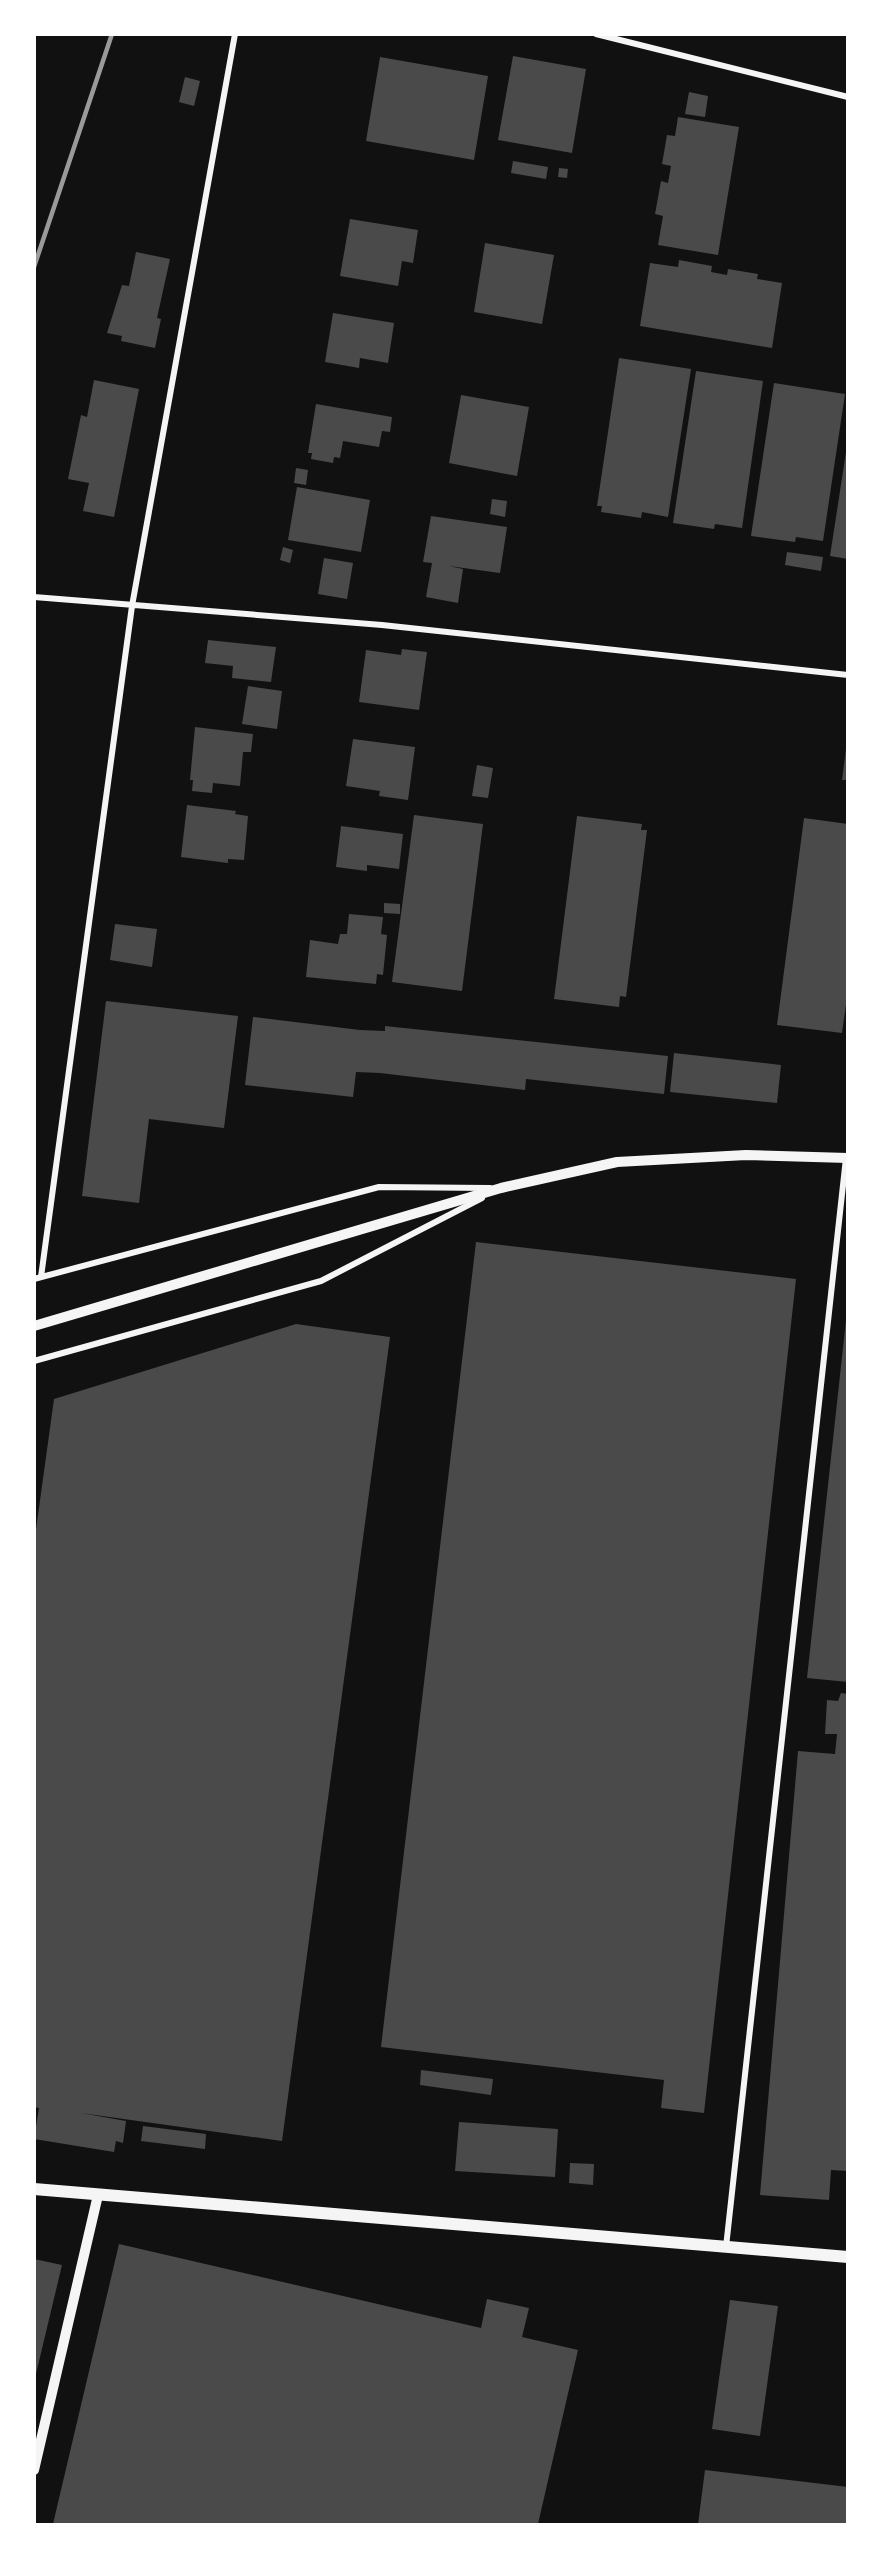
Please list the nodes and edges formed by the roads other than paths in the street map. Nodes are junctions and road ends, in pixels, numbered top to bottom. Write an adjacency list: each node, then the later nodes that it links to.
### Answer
1 (235, 34): 5 (street)
2 (596, 34): 3 (street)
3 (848, 97)
4 (34, 597): 5 (street)
5 (132, 606): 6 (street); 9 (street)
6 (848, 675)
7 (847, 1158): 8 (street); 14 (street)
8 (501, 1188): 9 (street); 10 (street); 11 (street)
9 (38, 1278)
10 (34, 1326)
11 (34, 1361)
12 (34, 2189): 13 (main road)
13 (99, 2195): 14 (main road); 16 (street)
14 (726, 2247): 15 (main road)
15 (848, 2257)
16 (34, 2470)

